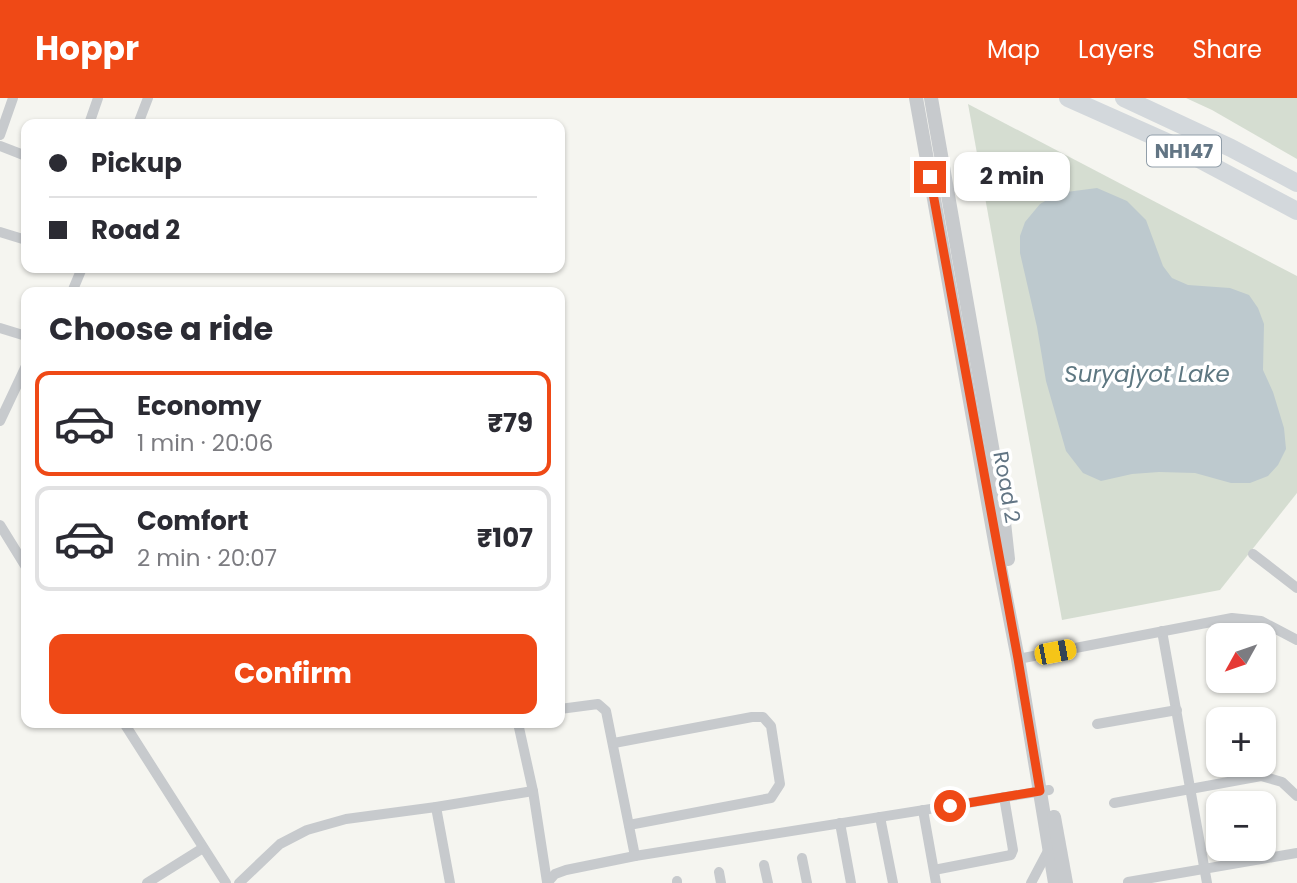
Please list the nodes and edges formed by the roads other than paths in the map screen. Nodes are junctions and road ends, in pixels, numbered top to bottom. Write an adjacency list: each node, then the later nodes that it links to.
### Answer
1 (13, 98): 10 (street)
2 (98, 98): 8 (street)
3 (148, 98): 9 (street)
4 (916, 98): 27 (street, Road 2)
5 (931, 98): 27 (street, Road 2)
6 (1068, 98): 14 (highway, NH147)
7 (1124, 98): 13 (highway, NH147)
8 (91, 119)
9 (140, 119)
10 (0, 135)
11 (0, 146): 12 (street)
12 (21, 154)
13 (1297, 183)
14 (1297, 211)
15 (0, 232): 16 (street)
16 (21, 238)
17 (0, 328): 18 (street)
18 (21, 334)
19 (21, 377): 20 (street)
20 (0, 421)
21 (0, 525): 23 (street)
22 (1253, 554): 24 (street)
23 (21, 559)
24 (1297, 587)
25 (1162, 631): 26 (street); 27 (street); 29 (street)
26 (1297, 640)
27 (1023, 658): 34 (street, Road 2)
28 (565, 708): 33 (street)
29 (1177, 710): 30 (street); 35 (street)
30 (1097, 724)
31 (127, 728): 45 (street)
32 (519, 728): 36 (street)
33 (614, 743): 44 (street); 44 (street)
34 (1044, 790): 38 (street); 46 (street, Road 2); 66 (street, Road 2)
35 (1191, 790): 37 (street); 39 (street); 52 (street)
36 (533, 791): 40 (street); 58 (street)
37 (1297, 796)
38 (1004, 797): 41 (street); 51 (street)
39 (1114, 803)
40 (436, 807): 56 (street); 57 (street)
41 (923, 810): 42 (street); 51 (street)
42 (880, 817): 43 (street); 62 (street)
43 (840, 823): 48 (street); 61 (street)
44 (629, 825): 48 (street)
45 (203, 848): 54 (street); 55 (street)
46 (1049, 849): 64 (street); 65 (street, Road 2)
47 (1297, 853): 52 (street)
48 (635, 856): 58 (street)
49 (802, 858): 60 (street)
50 (764, 865): 59 (street)
51 (934, 870): 63 (street)
52 (1205, 870): 53 (street); 67 (street)
53 (1128, 882)
54 (147, 883)
55 (226, 883)
56 (239, 883)
57 (450, 883)
58 (547, 883)
59 (768, 883)
60 (807, 883)
61 (851, 883)
62 (893, 883)
63 (936, 883)
64 (1031, 883)
65 (1055, 883)
66 (1066, 883)
67 (1207, 883)

